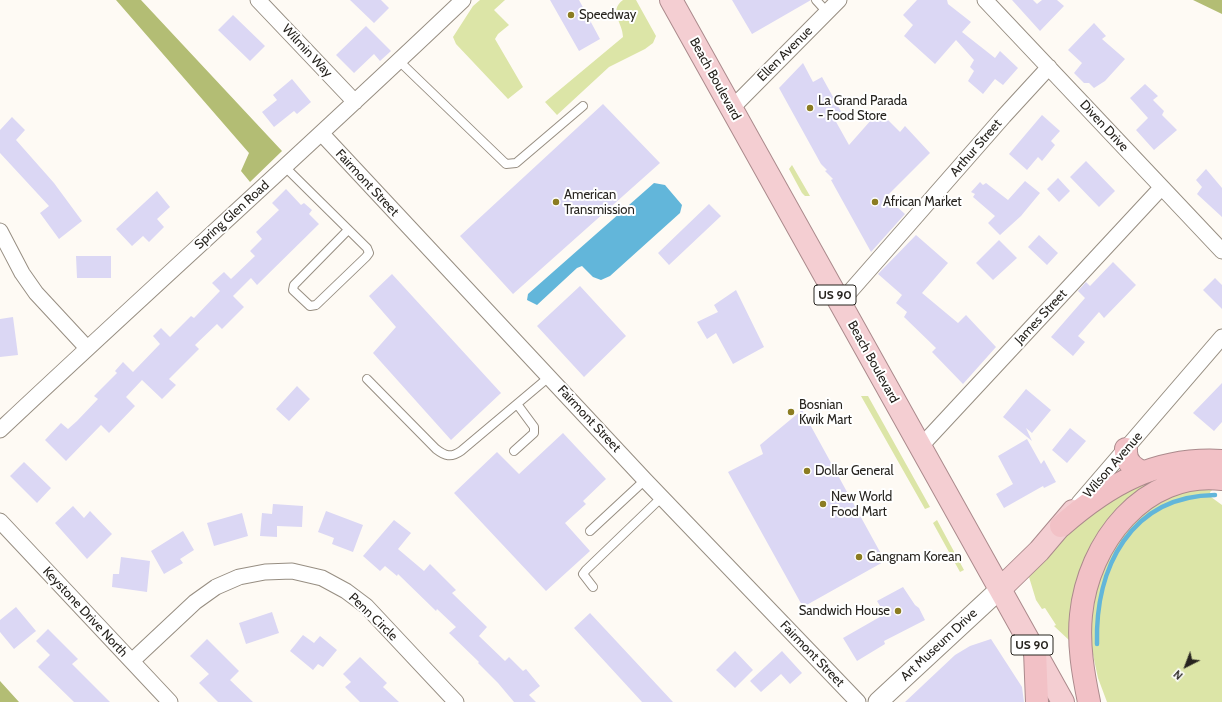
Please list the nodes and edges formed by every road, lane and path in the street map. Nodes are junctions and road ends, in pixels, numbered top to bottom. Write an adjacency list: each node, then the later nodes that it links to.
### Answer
1 (258, 0): 10 (street, Wilmin Way)
2 (463, 0): 8 (street, Spring Glen Road)
3 (671, 0): 12 (highway, Beach Boulevard / US 90)
4 (816, 0): 7 (lane)
5 (839, 0): 7 (street, Ellen Avenue)
6 (985, 0): 9 (street, Diven Drive)
7 (827, 12): 12 (street, Ellen Avenue)
8 (399, 61): 10 (street, Spring Glen Road); 11 (lane)
9 (1049, 67): 15 (street, Diven Drive); 19 (street, Arthur Street)
10 (356, 102): 13 (street, Spring Glen Road)
11 (583, 106)
12 (731, 109): 19 (highway, Beach Boulevard / US 90)
13 (322, 134): 14 (street, Spring Glen Road); 22 (street, Fairmont Street)
14 (285, 167): 16 (lane); 21 (street, Spring Glen Road)
15 (1161, 188): 18 (street, Diven Drive); 26 (street, James Street)
16 (348, 230): 16 (lane)
17 (0, 231): 21 (street)
18 (1222, 252)
19 (840, 303): 26 (highway, Beach Boulevard / US 90)
20 (1222, 337): 27 (street, Wilson Avenue)
21 (87, 348): 25 (street, Spring Glen Road)
22 (549, 377): 24 (lane); 32 (street, Fairmont Street)
23 (367, 379): 24 (lane)
24 (518, 404): 28 (lane)
25 (0, 430)
26 (920, 446): 39 (highway, Beach Boulevard / US 90)
27 (1126, 449): 30 (highway); 34 (street, Wilson Avenue)
28 (514, 451)
29 (1222, 461): 30 (highway)
30 (1144, 472): 36 (highway)
31 (1222, 479): 48 (highway)
32 (645, 480): 33 (street, Fairmont Street); 37 (lane)
33 (662, 497): 38 (lane); 44 (street, Fairmont Street)
34 (1076, 508): 36 (highway, Wilson Avenue)
35 (0, 521): 41 (street, Keystone Drive North)
36 (1061, 526): 39 (highway, Wilson Avenue)
37 (590, 531)
38 (593, 586)
39 (1000, 589): 40 (highway, Beach Boulevard / US 90); 45 (street, Art Museum Drive)
40 (1035, 651): 46 (highway); 47 (highway, Beach Boulevard / US 90)
41 (132, 661): 42 (street, Keystone Drive North); 43 (street, Penn Circle)
42 (170, 702)
43 (456, 702)
44 (858, 702)
45 (878, 702)
46 (1037, 702)
47 (1063, 702)
48 (1089, 702)

